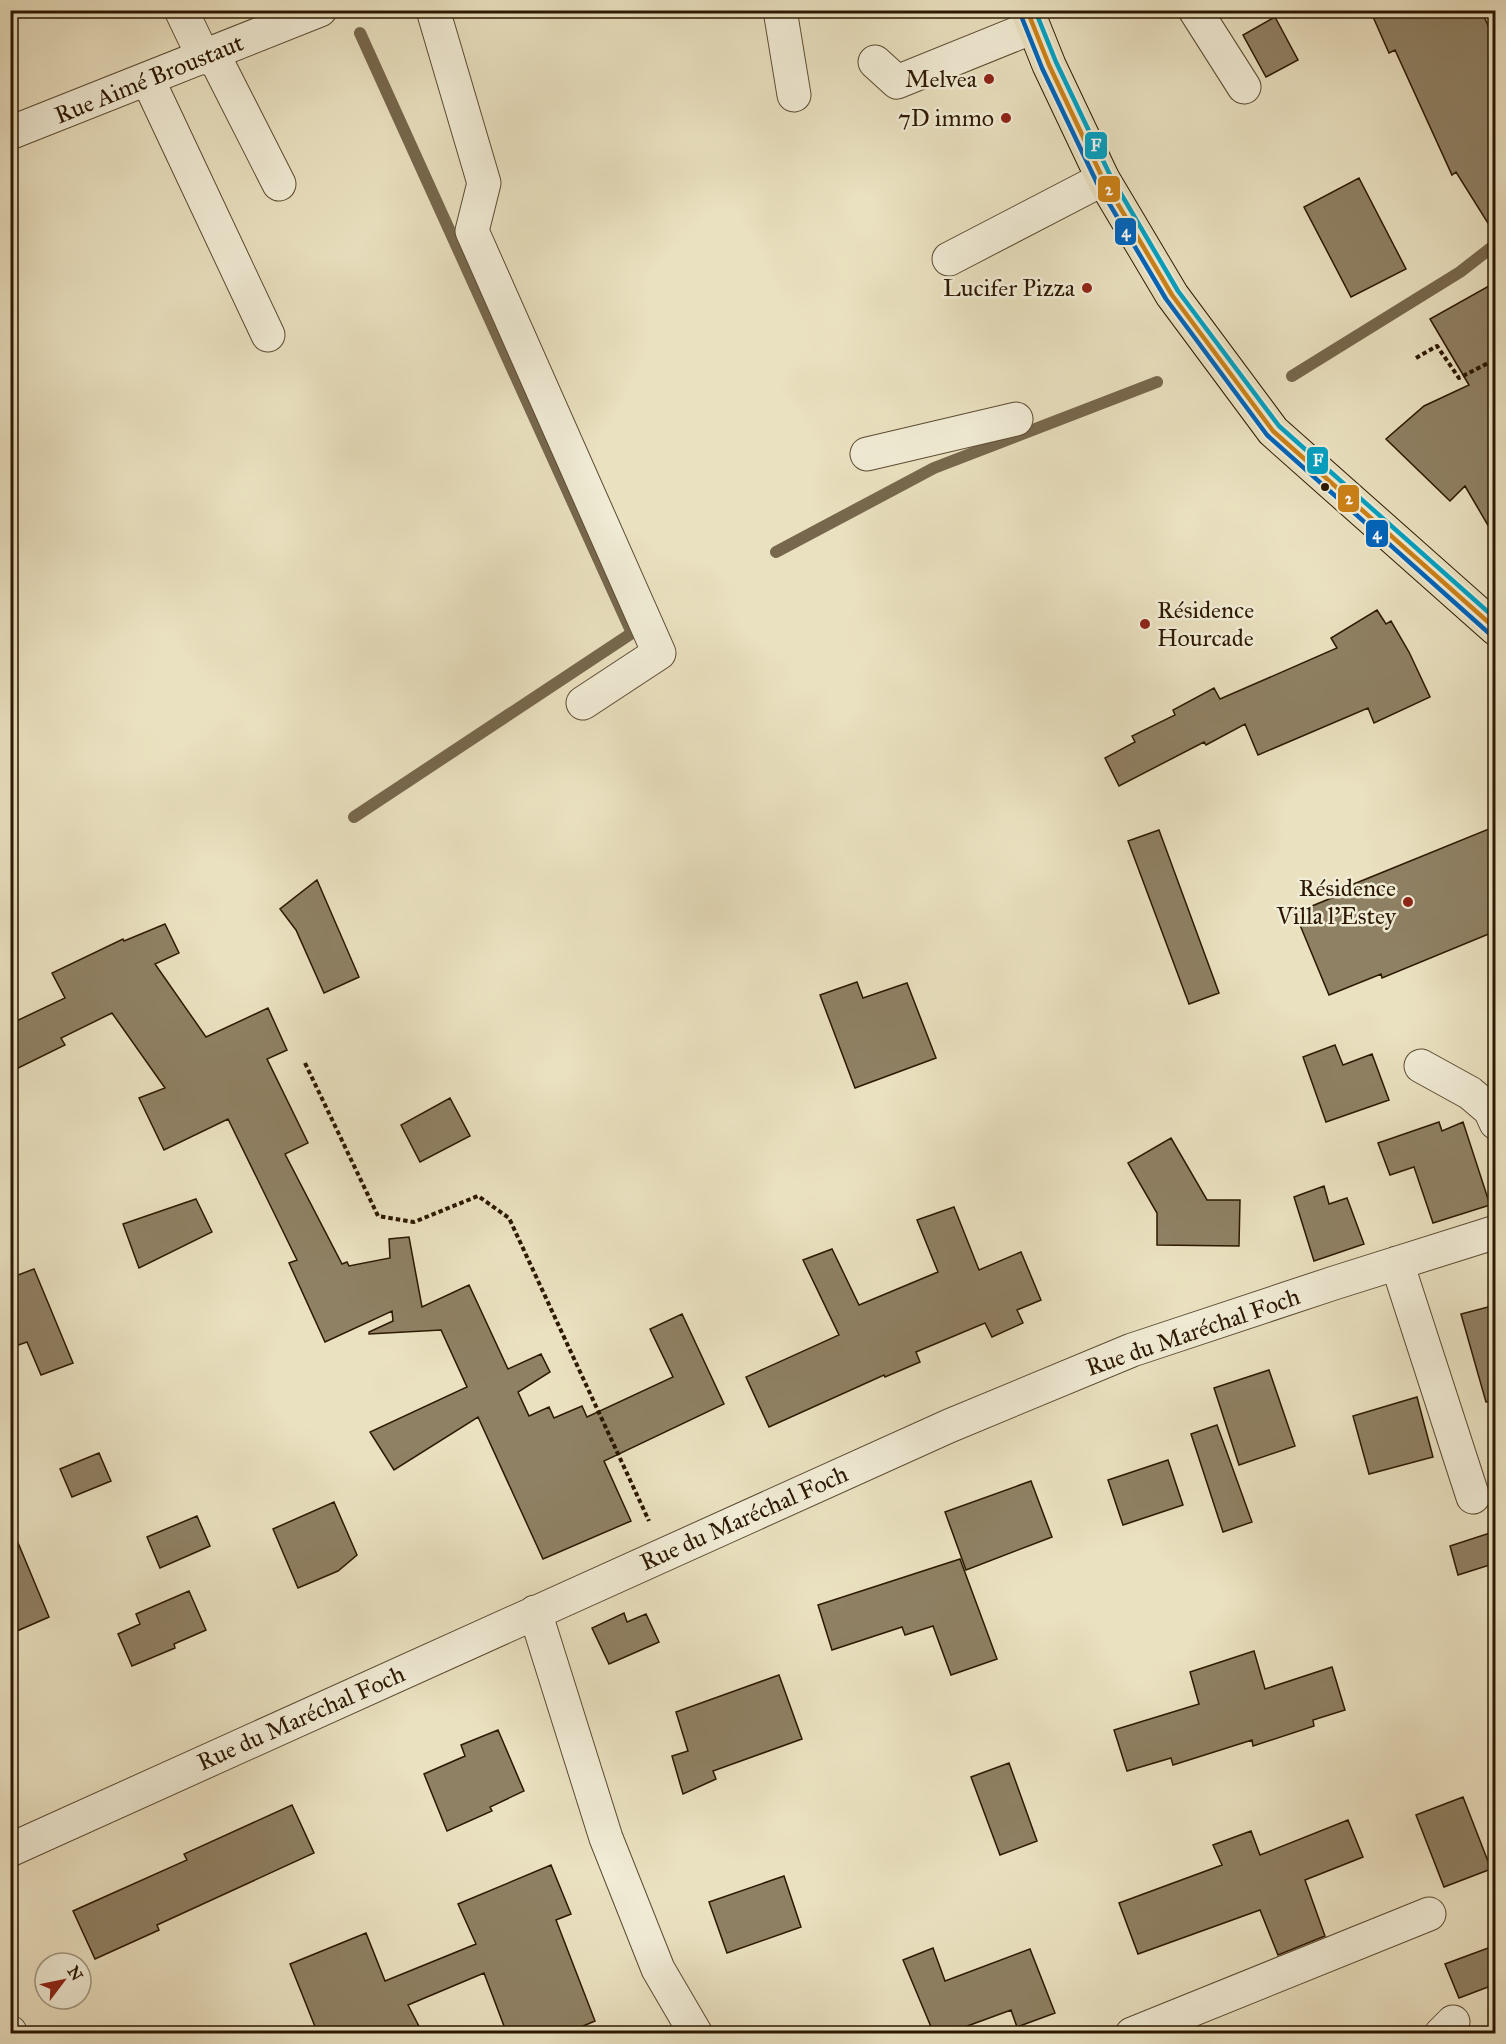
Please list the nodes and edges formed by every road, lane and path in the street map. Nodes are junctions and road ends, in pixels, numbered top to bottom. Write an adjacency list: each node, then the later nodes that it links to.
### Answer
1 (181, 10): 8 (street)
2 (320, 10): 6 (street, Rue Aimé Broustaut)
3 (433, 10): 23 (street)
4 (780, 10): 12 (street)
5 (1195, 10): 11 (street)
6 (281, 18): 8 (street, Rue Aimé Broustaut)
7 (1030, 19): 9 (street); 14 (main road)
8 (209, 56): 10 (street, Rue Aimé Broustaut); 15 (street)
9 (875, 62)
10 (148, 80): 13 (street, Rue Aimé Broustaut); 17 (street)
11 (1244, 87)
12 (794, 95)
13 (10, 133)
14 (1103, 178): 16 (street); 22 (main road)
15 (279, 184)
16 (949, 259)
17 (268, 335)
18 (1416, 358): 19 (path)
19 (1496, 359)
20 (1016, 419): 21 (street)
21 (867, 454)
22 (1496, 629)
23 (583, 703)
24 (305, 1063): 30 (path)
25 (1421, 1066): 26 (street)
26 (1496, 1124)
27 (1496, 1232): 28 (street, Rue du Maréchal Foch)
28 (1397, 1263): 29 (street); 30 (street, Rue du Maréchal Foch)
29 (1473, 1497)
30 (664, 1554): 31 (street, Rue du Maréchal Foch)
31 (535, 1612): 32 (street, Rue du Maréchal Foch); 34 (street)
32 (10, 1850)
33 (1429, 1914): 35 (street)
34 (696, 2034)
35 (1132, 2034)

